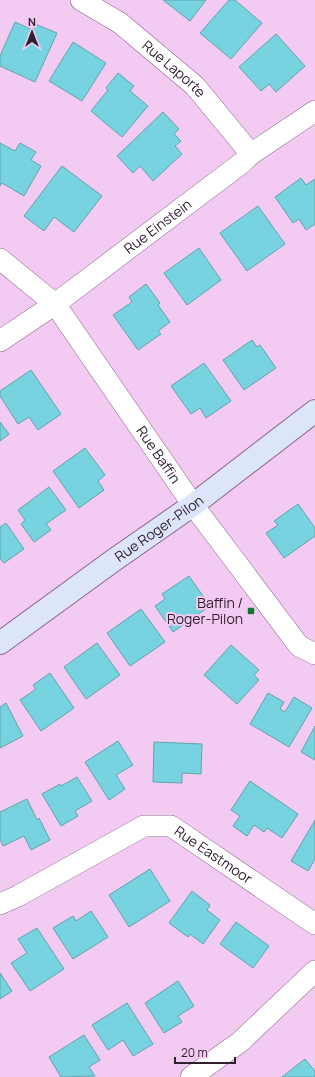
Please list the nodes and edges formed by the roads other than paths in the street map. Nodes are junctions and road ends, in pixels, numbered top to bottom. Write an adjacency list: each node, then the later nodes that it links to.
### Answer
1 (81, 0): 3 (street, Rue Laporte)
2 (315, 111): 3 (street, Rue Einstein)
3 (251, 154): 5 (street, Rue Einstein)
4 (0, 259): 5 (street, Rue Baffin)
5 (55, 304): 6 (street, Rue Einstein); 8 (street, Rue Baffin)
6 (0, 341)
7 (315, 411): 8 (street, Rue Roger-Pilon)
8 (194, 506): 9 (street, Rue Roger-Pilon); 10 (street, Rue Baffin)
9 (0, 643)
10 (315, 654)
11 (0, 904): 12 (street, Rue Eastmoor)
12 (315, 924)
13 (315, 971): 14 (street)
14 (190, 1077)

